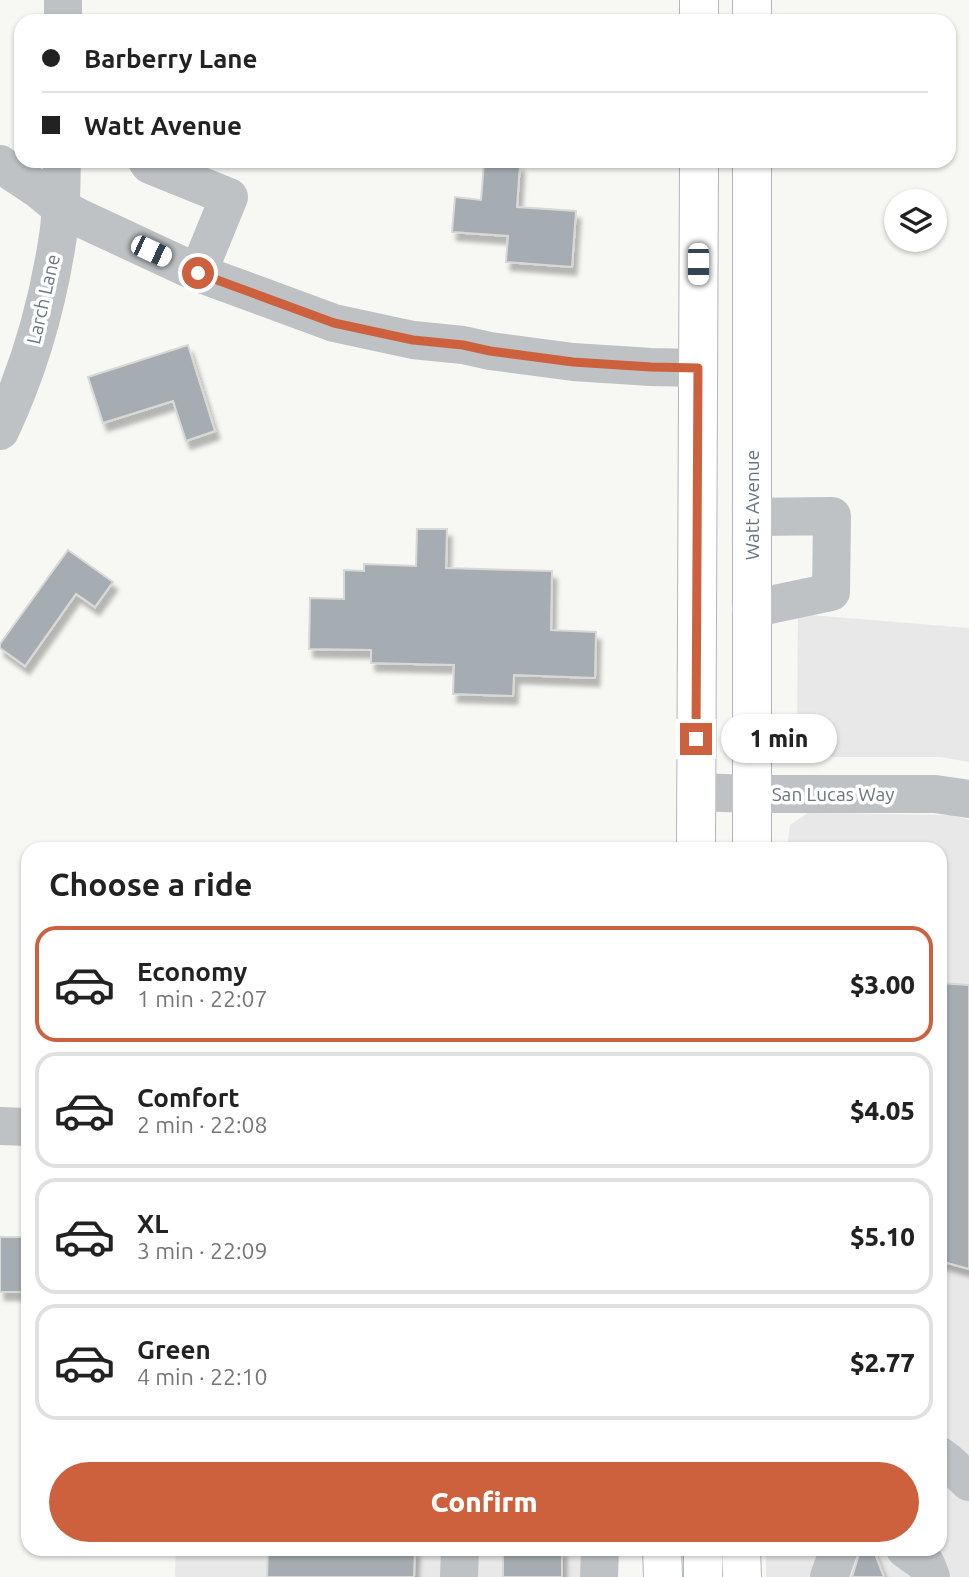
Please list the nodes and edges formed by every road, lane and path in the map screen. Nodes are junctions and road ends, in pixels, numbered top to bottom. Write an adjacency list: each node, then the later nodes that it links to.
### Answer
1 (0, 164): 6 (street)
2 (62, 168): 6 (street, Larch Lane)
3 (157, 168): 7 (street)
4 (699, 168): 8 (main road)
5 (752, 168): 10 (main road, Watt Avenue)
6 (61, 208): 7 (street); 9 (street, Larch Lane)
7 (198, 273): 8 (street)
8 (698, 368): 12 (main road)
9 (0, 431)
10 (752, 517): 11 (main road, Watt Avenue); 11 (street)
11 (751, 609): 13 (main road, Watt Avenue)
12 (696, 792): 13 (street, San Lucas Way); 15 (main road)
13 (752, 794): 14 (street, San Lucas Way); 16 (main road, Watt Avenue)
14 (969, 799)
15 (696, 842)
16 (752, 842)
17 (0, 1126): 18 (street)
18 (21, 1127)
19 (947, 1462): 20 (street)
20 (969, 1482)
21 (460, 1556): 28 (street)
22 (600, 1556): 29 (street)
23 (662, 1556): 30 (main road)
24 (703, 1556): 31 (main road)
25 (741, 1556): 32 (main road)
26 (836, 1556): 33 (street)
27 (915, 1556): 34 (street)
28 (459, 1577)
29 (599, 1577)
30 (663, 1577)
31 (703, 1577)
32 (742, 1577)
33 (829, 1577)
34 (931, 1577)

